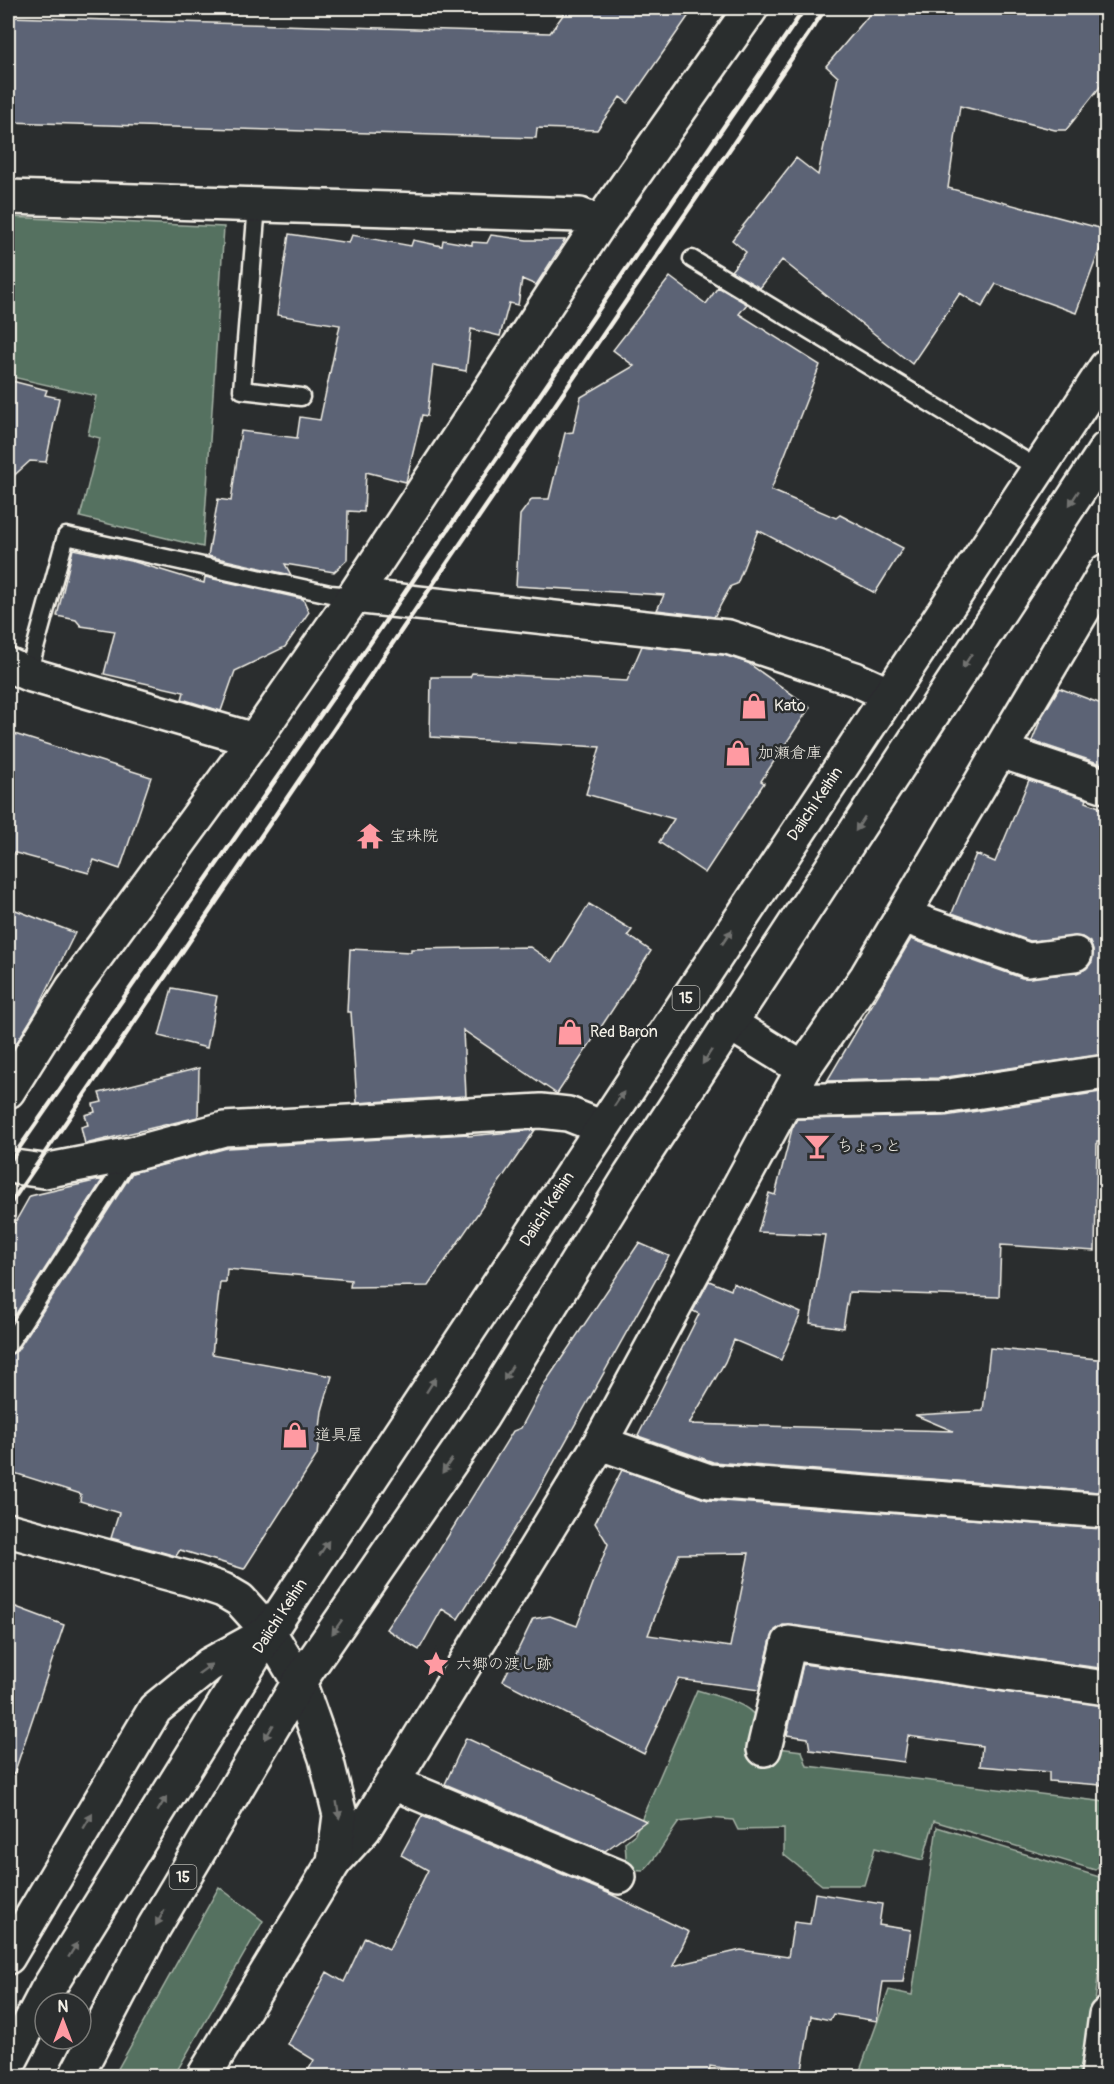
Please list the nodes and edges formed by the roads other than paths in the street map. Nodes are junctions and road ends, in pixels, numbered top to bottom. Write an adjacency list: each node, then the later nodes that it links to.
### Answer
1 (751, 8): 4 (main road)
2 (8, 198): 3 (main road)
3 (257, 205): 4 (main road); 7 (lane)
4 (600, 223): 11 (main road)
5 (692, 259): 9 (lane)
6 (1107, 367): 9 (main road, Daiichi Keihin / 15)
7 (301, 397)
8 (1107, 449): 19 (main road, 15, one-way to 19)
9 (1039, 469): 13 (main road, Daiichi Keihin / 15)
10 (1107, 571): 15 (main road)
11 (354, 596): 12 (lane); 13 (main road); 14 (main road)
12 (18, 670): 14 (main road)
13 (888, 694): 24 (main road, Daiichi Keihin / 15, one-way to 13)
14 (254, 740): 22 (main road)
15 (1001, 751): 16 (main road); 17 (main road)
16 (1107, 786)
17 (903, 916): 18 (main road); 20 (main road)
18 (1075, 954)
19 (729, 1023): 20 (main road); 32 (main road, 15, one-way to 32)
20 (803, 1069): 23 (main road)
21 (1107, 1072): 23 (main road)
22 (8, 1091)
23 (787, 1101): 28 (main road)
24 (601, 1127): 25 (main road); 31 (main road, Daiichi Keihin / 15, one-way to 24)
25 (132, 1154): 26 (main road); 27 (lane)
26 (8, 1166)
27 (8, 1345)
28 (600, 1443): 29 (main road); 35 (main road)
29 (1107, 1510)
30 (8, 1530): 31 (main road)
31 (269, 1632): 32 (main road); 38 (main road, one-way to 31); 40 (main road, Daiichi Keihin / 15, one-way to 31)
32 (299, 1682): 36 (main road, one-way to 36); 41 (main road, 15, one-way to 41)
33 (1107, 1688): 34 (main road)
34 (764, 1749)
35 (393, 1783): 36 (main road); 37 (main road)
36 (334, 1862): 42 (main road)
37 (619, 1877)
38 (8, 1957)
39 (1107, 2015): 43 (main road)
40 (8, 2065)
41 (76, 2076)
42 (204, 2076)
43 (1098, 2076)

